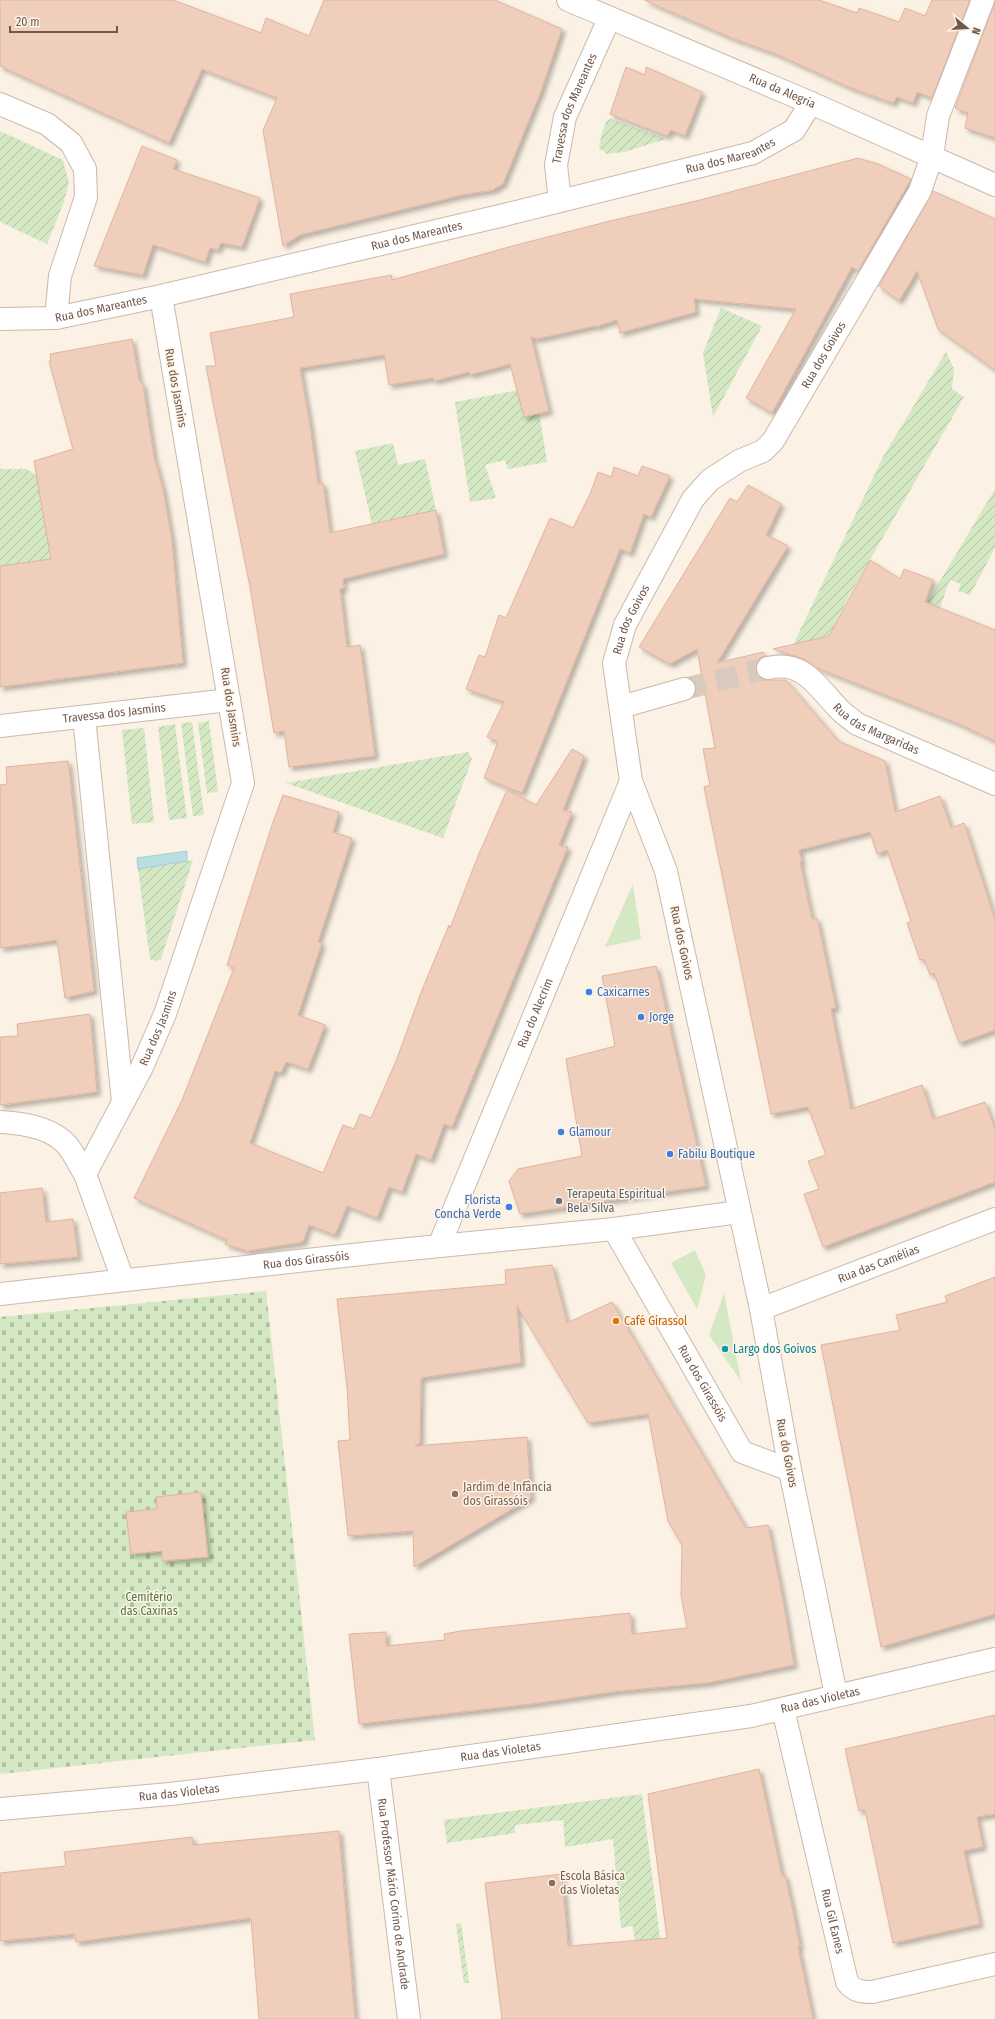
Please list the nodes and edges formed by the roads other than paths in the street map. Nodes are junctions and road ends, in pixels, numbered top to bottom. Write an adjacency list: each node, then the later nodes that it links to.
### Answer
1 (568, 0): 3 (street, Rua da Alegria)
2 (983, 0): 6 (street, Rua dos Goivos)
3 (609, 19): 4 (street, Rua da Alegria); 8 (street, Travessa dos Mareantes)
4 (811, 103): 6 (street, Rua da Alegria); 8 (street, Rua dos Mareantes)
5 (0, 104): 10 (street)
6 (932, 156): 7 (street, Rua da Alegria); 15 (street, Rua dos Goivos)
7 (995, 185)
8 (560, 201): 9 (street, Rua dos Mareantes)
9 (161, 296): 10 (street, Rua dos Mareantes); 14 (street, Rua dos Jasmins)
10 (56, 318): 11 (street, Rua dos Mareantes)
11 (0, 319)
12 (768, 668): 19 (street, Rua das Margaridas)
13 (684, 689): 15 (street)
14 (230, 700): 16 (street, Travessa dos Jasmins); 20 (street, Rua dos Jasmins)
15 (621, 707): 18 (street, Rua dos Goivos)
16 (84, 716): 17 (street, Travessa dos Jasmins); 20 (street, Rua dos Jasmins)
17 (0, 726)
18 (631, 781): 23 (street, Rua dos Goivos); 26 (street, Rua do Alecrim)
19 (995, 785)
20 (123, 1102): 22 (street, Rua dos Jasmins)
21 (0, 1122): 22 (street)
22 (85, 1174): 27 (street)
23 (739, 1212): 25 (street, Rua dos Girassóis); 29 (street, Rua do Goivos)
24 (995, 1219): 29 (street, Rua das Camélias)
25 (614, 1229): 26 (street, Rua dos Girassóis); 30 (street, Rua dos Girassóis)
26 (439, 1246): 27 (street, Rua dos Girassóis)
27 (123, 1280): 28 (street, Rua dos Girassóis)
28 (0, 1294)
29 (761, 1309): 30 (street, Rua do Goivos)
30 (790, 1470): 32 (street, Rua do Goivos)
31 (995, 1659): 32 (street, Rua das Violetas)
32 (836, 1695): 33 (street, Rua das Violetas)
33 (783, 1709): 34 (street, Rua das Violetas); 36 (street, Rua Gil Eanes)
34 (378, 1769): 35 (street, Rua das Violetas); 37 (street, Rua Professor Mário Corino de Andrade)
35 (0, 1809)
36 (995, 1964)
37 (409, 2019)

